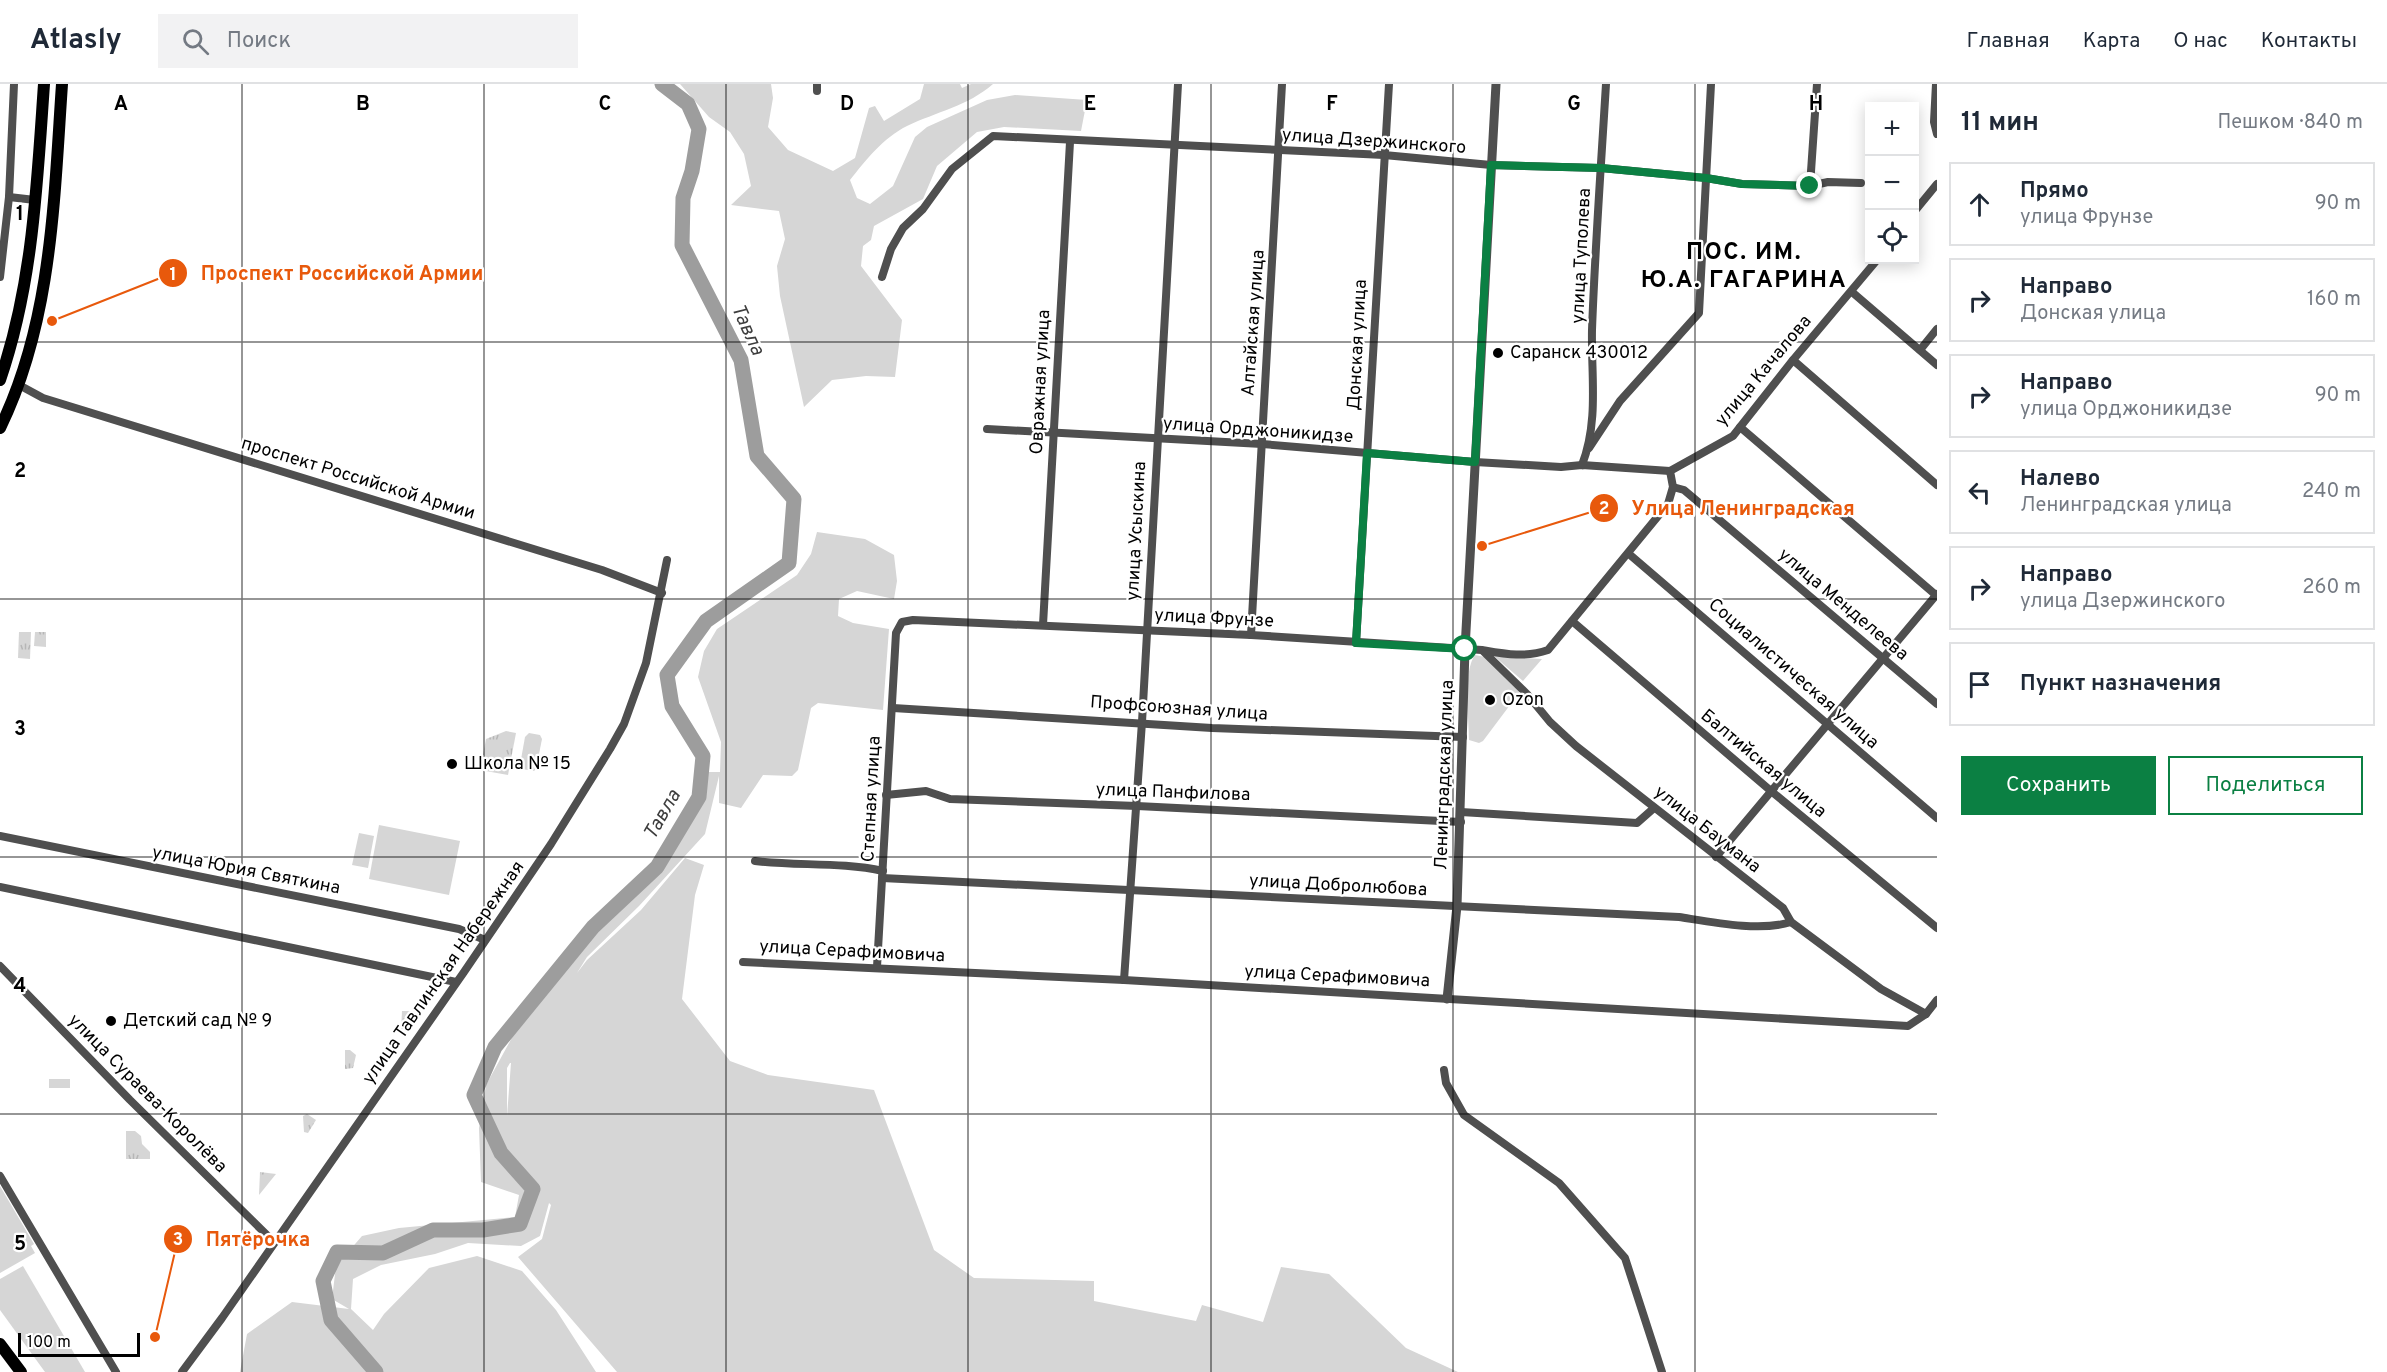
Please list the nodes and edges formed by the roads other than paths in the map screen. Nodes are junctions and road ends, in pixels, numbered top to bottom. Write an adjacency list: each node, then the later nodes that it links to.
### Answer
1 (14, 84): 23 (street)
2 (44, 84): 24 (main road)
3 (62, 84): 35 (main road)
4 (1178, 84): 14 (street, улица Усыскина)
5 (1282, 84): 15 (street, Алтайская улица)
6 (1389, 84): 16 (street, Донская улица)
7 (1496, 84): 17 (street, Ленинградская улица)
8 (1606, 84): 18 (street, улица Туполева)
9 (1711, 84): 19 (street)
10 (1817, 84): 22 (street)
11 (1936, 84): 12 (street)
12 (1937, 134)
13 (1070, 142): 14 (street, улица Дзержинского); 28 (street, улица Дзержинского); 39 (street, Овражная улица)
14 (1174, 145): 15 (street, улица Дзержинского); 40 (street, улица Усыскина)
15 (1280, 150): 16 (street, улица Дзержинского); 41 (street, Алтайская улица)
16 (1384, 155): 17 (street, улица Дзержинского); 43 (street, Донская улица)
17 (1491, 165): 18 (street, улица Дзержинского); 44 (street, Ленинградская улица)
18 (1601, 168): 19 (street, улица Дзержинского); 42 (street, улица Туполева)
19 (1706, 178): 22 (street, улица Дзержинского); 42 (street)
20 (1861, 183): 22 (street, улица Дзержинского)
21 (1937, 184): 25 (street)
22 (1810, 186)
23 (9, 197): 24 (street); 27 (street)
24 (35, 200): 34 (main road)
25 (1916, 210)
26 (1874, 264): 29 (street, улица Качалова)
27 (0, 277)
28 (882, 277)
29 (1852, 292): 31 (street); 32 (street, улица Качалова)
30 (1937, 329): 31 (street)
31 (1920, 350): 33 (street)
32 (1793, 360): 36 (street, улица Качалова); 47 (street)
33 (1937, 365)
34 (0, 380)
35 (20, 386): 37 (main road); 51 (street, проспект Российской Армии)
36 (1740, 427): 46 (street, улица Качалова); 52 (street)
37 (0, 428)
38 (987, 429): 39 (street, улица Орджоникидзе)
39 (1053, 433): 40 (street, улица Орджоникидзе); 54 (street, Овражная улица)
40 (1157, 438): 41 (street, улица Орджоникидзе); 55 (street, улица Усыскина)
41 (1262, 444): 43 (street, улица Орджоникидзе); 57 (street, Алтайская улица)
42 (1589, 448): 45 (street, улица Туполева)
43 (1367, 453): 44 (street, улица Орджоникидзе); 58 (street, Донская улица)
44 (1475, 462): 45 (street, улица Орджоникидзе); 59 (street, Ленинградская улица)
45 (1582, 465): 46 (street, улица Орджоникидзе)
46 (1670, 471): 48 (street)
47 (1937, 485)
48 (1673, 487): 49 (street); 61 (street, улица Менделеева)
49 (1629, 554): 53 (street); 65 (street, Социалистическая улица)
50 (667, 560): 51 (street, улица Тавлинская Набережная)
51 (662, 593): 82 (street, улица Тавлинская Набережная)
52 (1937, 595): 61 (street)
53 (1572, 621): 60 (street); 67 (street, Балтийская улица)
54 (1043, 625): 55 (street, улица Фрунзе); 56 (street, улица Фрунзе)
55 (1147, 631): 57 (street, улица Фрунзе); 64 (street, улица Усыскина)
56 (896, 633): 63 (street, Степная улица)
57 (1251, 635): 58 (street, улица Фрунзе)
58 (1356, 643): 59 (street, улица Фрунзе)
59 (1465, 649): 60 (street); 66 (street, Ленинградская улица)
60 (1482, 650): 70 (street, улица Баумана)
61 (1884, 659): 62 (street, улица Менделеева); 65 (street)
62 (1937, 704)
63 (892, 708): 64 (street, Профсоюзная улица); 68 (street, Степная улица)
64 (1142, 722): 66 (street, Профсоюзная улица); 69 (street, улица Усыскина)
65 (1827, 724): 67 (street); 72 (street, Социалистическая улица)
66 (1463, 737): 71 (street, Ленинградская улица)
67 (1771, 791): 74 (street); 81 (street, Балтийская улица)
68 (886, 795): 69 (street, улица Панфилова); 76 (street, Степная улица)
69 (1137, 806): 71 (street, улица Панфилова); 78 (street, улица Усыскина)
70 (1654, 808): 71 (street, улица Панфилова); 74 (street, улица Баумана)
71 (1461, 817): 79 (street, Ленинградская улица)
72 (1937, 818)
73 (0, 836): 82 (street, улица Юрия Святкина)
74 (1716, 857): 80 (street, улица Баумана)
75 (755, 861): 76 (street, улица Добролюбова)
76 (882, 875): 78 (street, улица Добролюбова); 85 (street, Степная улица)
77 (0, 887): 87 (street)
78 (1130, 891): 79 (street, улица Добролюбова); 86 (street, улица Усыскина)
79 (1457, 906): 80 (street, улица Добролюбова); 88 (street, Ленинградская улица)
80 (1791, 922): 90 (street, улица Баумана)
81 (1937, 928)
82 (485, 940): 87 (street, улица Тавлинская Набережная)
83 (743, 962): 85 (street, улица Серафимовича)
84 (0, 966): 93 (street, улица Сураева-Королёва)
85 (877, 967): 86 (street, улица Серафимовича)
86 (1124, 980): 88 (street, улица Серафимовича)
87 (456, 982): 93 (street, улица Тавлинская Набережная)
88 (1447, 999): 90 (street, улица Серафимовича)
89 (1937, 1000): 90 (street)
90 (1926, 1014)
91 (1444, 1070): 98 (street)
92 (0, 1176): 96 (street)
93 (274, 1242): 97 (street, улица Тавлинская Набережная)
94 (0, 1344): 95 (main road)
95 (21, 1372)
96 (116, 1372)
97 (182, 1372)
98 (1662, 1372)

